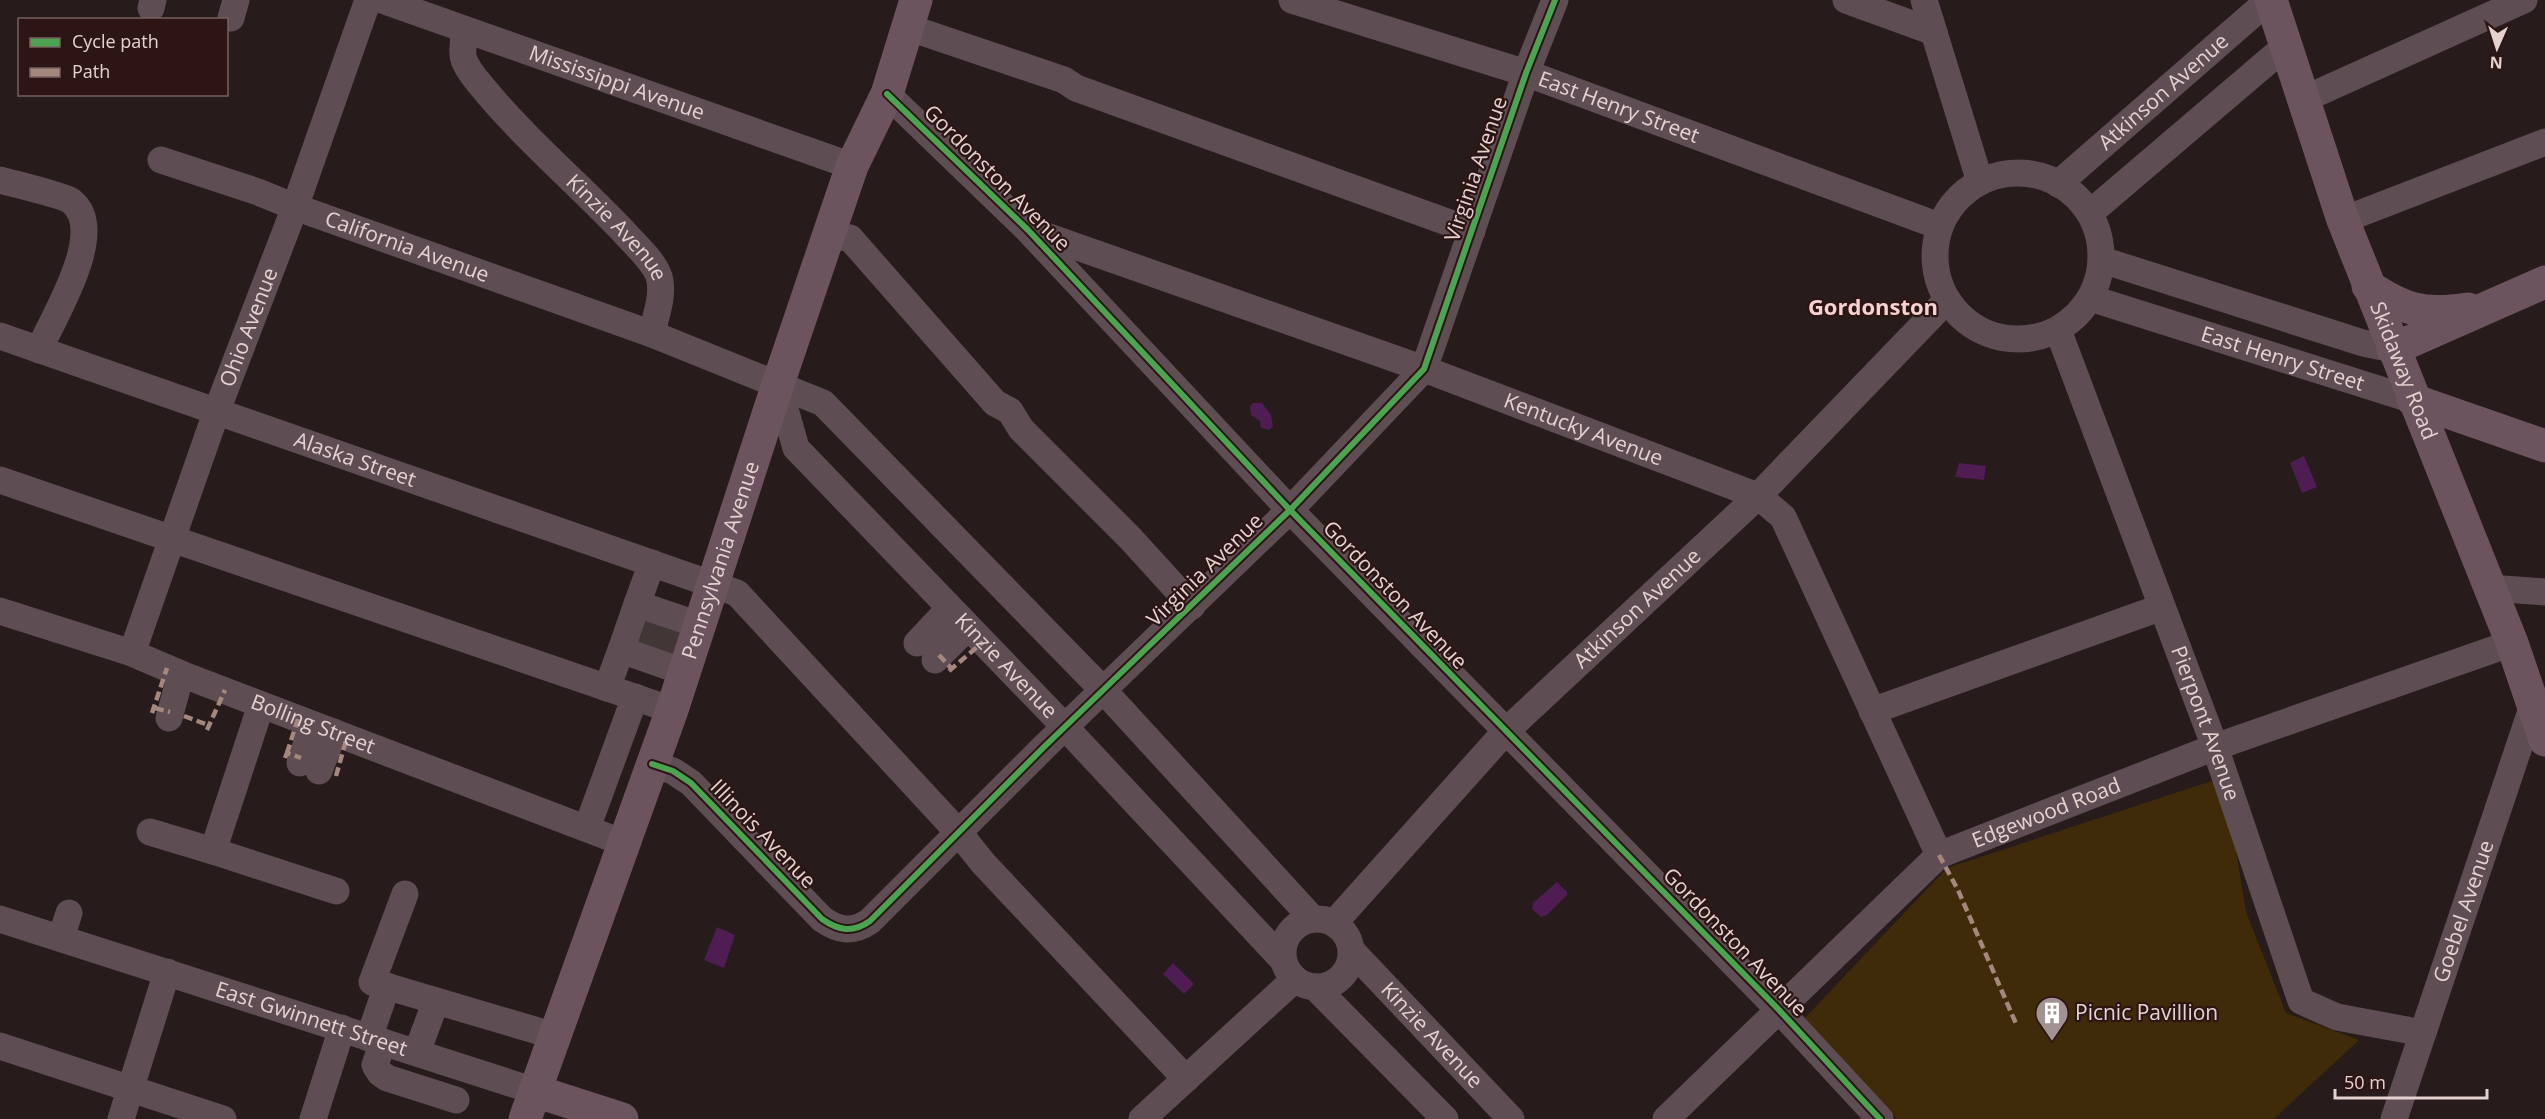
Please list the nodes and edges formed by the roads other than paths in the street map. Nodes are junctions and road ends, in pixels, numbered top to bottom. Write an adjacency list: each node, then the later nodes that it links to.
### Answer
1 (368, 0): 22 (street, Ohio Avenue)
2 (382, 0): 10 (street, Mississippi Avenue)
3 (1292, 0): 13 (street, East Henry Street)
4 (1555, 0): 13 (street, Virginia Avenue)
5 (1846, 0): 11 (street)
6 (1924, 0): 11 (street)
7 (2270, 0): 12 (main road, Skidaway Road); 21 (street, Atkinson Avenue)
8 (2524, 0): 15 (street)
9 (911, 14): 14 (main road, Pennsylvania Avenue); 27 (street)
10 (461, 30): 18 (street, Mississippi Avenue); 36 (street, Kinzie Avenue)
11 (1934, 32): 20 (street)
12 (2287, 45): 15 (main road, Skidaway Road); 23 (street, Atkinson Avenue)
13 (1526, 73): 25 (street, East Henry Street); 27 (street, Virginia Avenue)
14 (886, 94): 18 (main road, Pennsylvania Avenue); 26 (street, Gordonston Avenue)
15 (2302, 100): 24 (main road, Skidaway Road)
16 (2545, 142): 24 (street)
17 (161, 160): 22 (street, California Avenue)
18 (852, 166): 28 (main road, Pennsylvania Avenue)
19 (0, 180): 39 (street)
20 (1980, 182): 21 (street); 25 (street)
21 (2058, 184): 23 (street)
22 (295, 207): 36 (street, California Avenue); 43 (street, Ohio Avenue)
23 (2090, 213): 29 (street)
24 (2343, 220): 31 (main road, Skidaway Road)
25 (1939, 226): 33 (street)
26 (1028, 230): 40 (street, Kentucky Avenue); 47 (street, Gordonston Avenue)
27 (1472, 231): 40 (street, Virginia Avenue)
28 (829, 236): 41 (main road, Pennsylvania Avenue); 53 (street)
29 (2102, 260): 32 (street); 38 (street)
30 (2545, 282): 34 (main road)
31 (2368, 286): 34 (main road); 38 (main road, Skidaway Road)
32 (2090, 298): 35 (street); 42 (street, East Henry Street)
33 (1947, 301): 35 (street); 46 (street, Atkinson Avenue)
34 (2492, 304): 38 (main road)
35 (2058, 330): 54 (street, Pierpont Avenue)
36 (652, 334): 41 (street)
37 (0, 336): 39 (street, Alaska Street)
38 (2393, 349): 42 (main road, Skidaway Road)
39 (39, 350): 43 (street, Alaska Street)
40 (1424, 369): 46 (street, Kentucky Avenue); 47 (street, Virginia Avenue)
41 (778, 384): 50 (main road, Pennsylvania Avenue); 57 (street, Kinzie Avenue); 64 (street)
42 (2413, 400): 44 (main road, East Henry Street); 51 (main road, Skidaway Road)
43 (216, 413): 48 (street, Ohio Avenue); 49 (street, Alaska Street)
44 (2545, 446)
45 (0, 480): 48 (street)
46 (1758, 496): 69 (street, Kentucky Avenue); 73 (street, Atkinson Avenue)
47 (1290, 510): 53 (street, Virginia Avenue); 73 (street, Gordonston Avenue)
48 (172, 538): 60 (street, Ohio Avenue); 63 (street)
49 (652, 563): 50 (street, Alaska Street); 56 (street)
50 (712, 584): 56 (main road, Pennsylvania Avenue); 80 (street, Alaska Street)
51 (2490, 588): 52 (street); 58 (main road, Skidaway Road)
52 (2545, 592)
53 (1191, 606): 64 (street, Virginia Avenue)
54 (2162, 607): 69 (street); 75 (street, Pierpont Avenue)
55 (0, 611): 60 (street, Bolling Street)
56 (665, 616): 61 (main road, Pennsylvania Avenue); 61 (street)
57 (959, 617): 59 (street); 71 (street, Kinzie Avenue)
58 (2512, 643): 67 (main road, Skidaway Road); 75 (street, Edgewood Road)
59 (926, 651)
60 (132, 653): 62 (street, Bolling Street)
61 (652, 656): 63 (street); 68 (main road, Pennsylvania Avenue)
62 (189, 677): 66 (street, Bolling Street); 70 (street)
63 (607, 688): 65 (street)
64 (1104, 691): 71 (street, Virginia Avenue); 87 (street)
65 (635, 697): 68 (street); 78 (street)
66 (261, 705): 72 (street, Bolling Street); 82 (street)
67 (2534, 705): 74 (main road, Skidaway Road); 96 (street, Goebel Avenue)
68 (672, 710): 76 (main road, Pennsylvania Avenue)
69 (1872, 711): 83 (street, Kentucky Avenue)
70 (176, 719)
71 (1066, 728): 80 (street, Virginia Avenue); 91 (street, Kinzie Avenue)
72 (323, 729): 77 (street); 78 (street, Bolling Street)
73 (1505, 732): 87 (street, Atkinson Avenue); 94 (street, Gordonston Avenue)
74 (2545, 740)
75 (2215, 747): 83 (street, Edgewood Road); 96 (street, Pierpont Avenue)
76 (652, 764): 81 (main road, Pennsylvania Avenue); 88 (street, Illinois Avenue)
77 (310, 767)
78 (587, 828): 81 (street, Bolling Street)
79 (150, 832): 82 (street)
80 (959, 833): 88 (street, Virginia Avenue); 102 (street, Alaska Street)
81 (624, 843): 97 (main road, Pennsylvania Avenue)
82 (213, 851): 84 (street)
83 (1939, 855): 94 (street, Edgewood Road)
84 (336, 891)
85 (405, 894): 92 (street)
86 (0, 919): 90 (street, East Gwinnett Street)
87 (1323, 920): 89 (street); 91 (street, Atkinson Avenue)
88 (848, 930)
89 (1352, 951): 91 (street); 112 (street, Kinzie Avenue)
90 (167, 972): 95 (street, East Gwinnett Street); 103 (street)
91 (1298, 975): 102 (street); 111 (street, Kinzie Avenue)
92 (387, 986): 93 (street); 98 (street)
93 (436, 1001): 97 (street); 100 (street)
94 (1779, 1010): 113 (street, Edgewood Road); 114 (street, Gordonston Avenue)
95 (342, 1028): 98 (street, East Gwinnett Street); 108 (street)
96 (2423, 1033): 115 (street, Goebel Avenue)
97 (555, 1036): 104 (main road, Pennsylvania Avenue)
98 (376, 1040): 100 (street, East Gwinnett Street); 105 (street)
99 (0, 1046): 103 (street)
100 (417, 1052): 101 (street, East Gwinnett Street)
101 (466, 1068): 104 (street, East Gwinnett Street); 105 (street)
102 (1186, 1079): 110 (street)
103 (130, 1090): 106 (street); 107 (street)
104 (530, 1105): 109 (main road, East Gwinnett Street)
105 (452, 1109)
106 (121, 1119)
107 (223, 1119)
108 (313, 1119)
109 (622, 1119)
110 (1142, 1119)
111 (1445, 1119)
112 (1511, 1119)
113 (1666, 1119)
114 (1880, 1119)
115 (2394, 1119)

